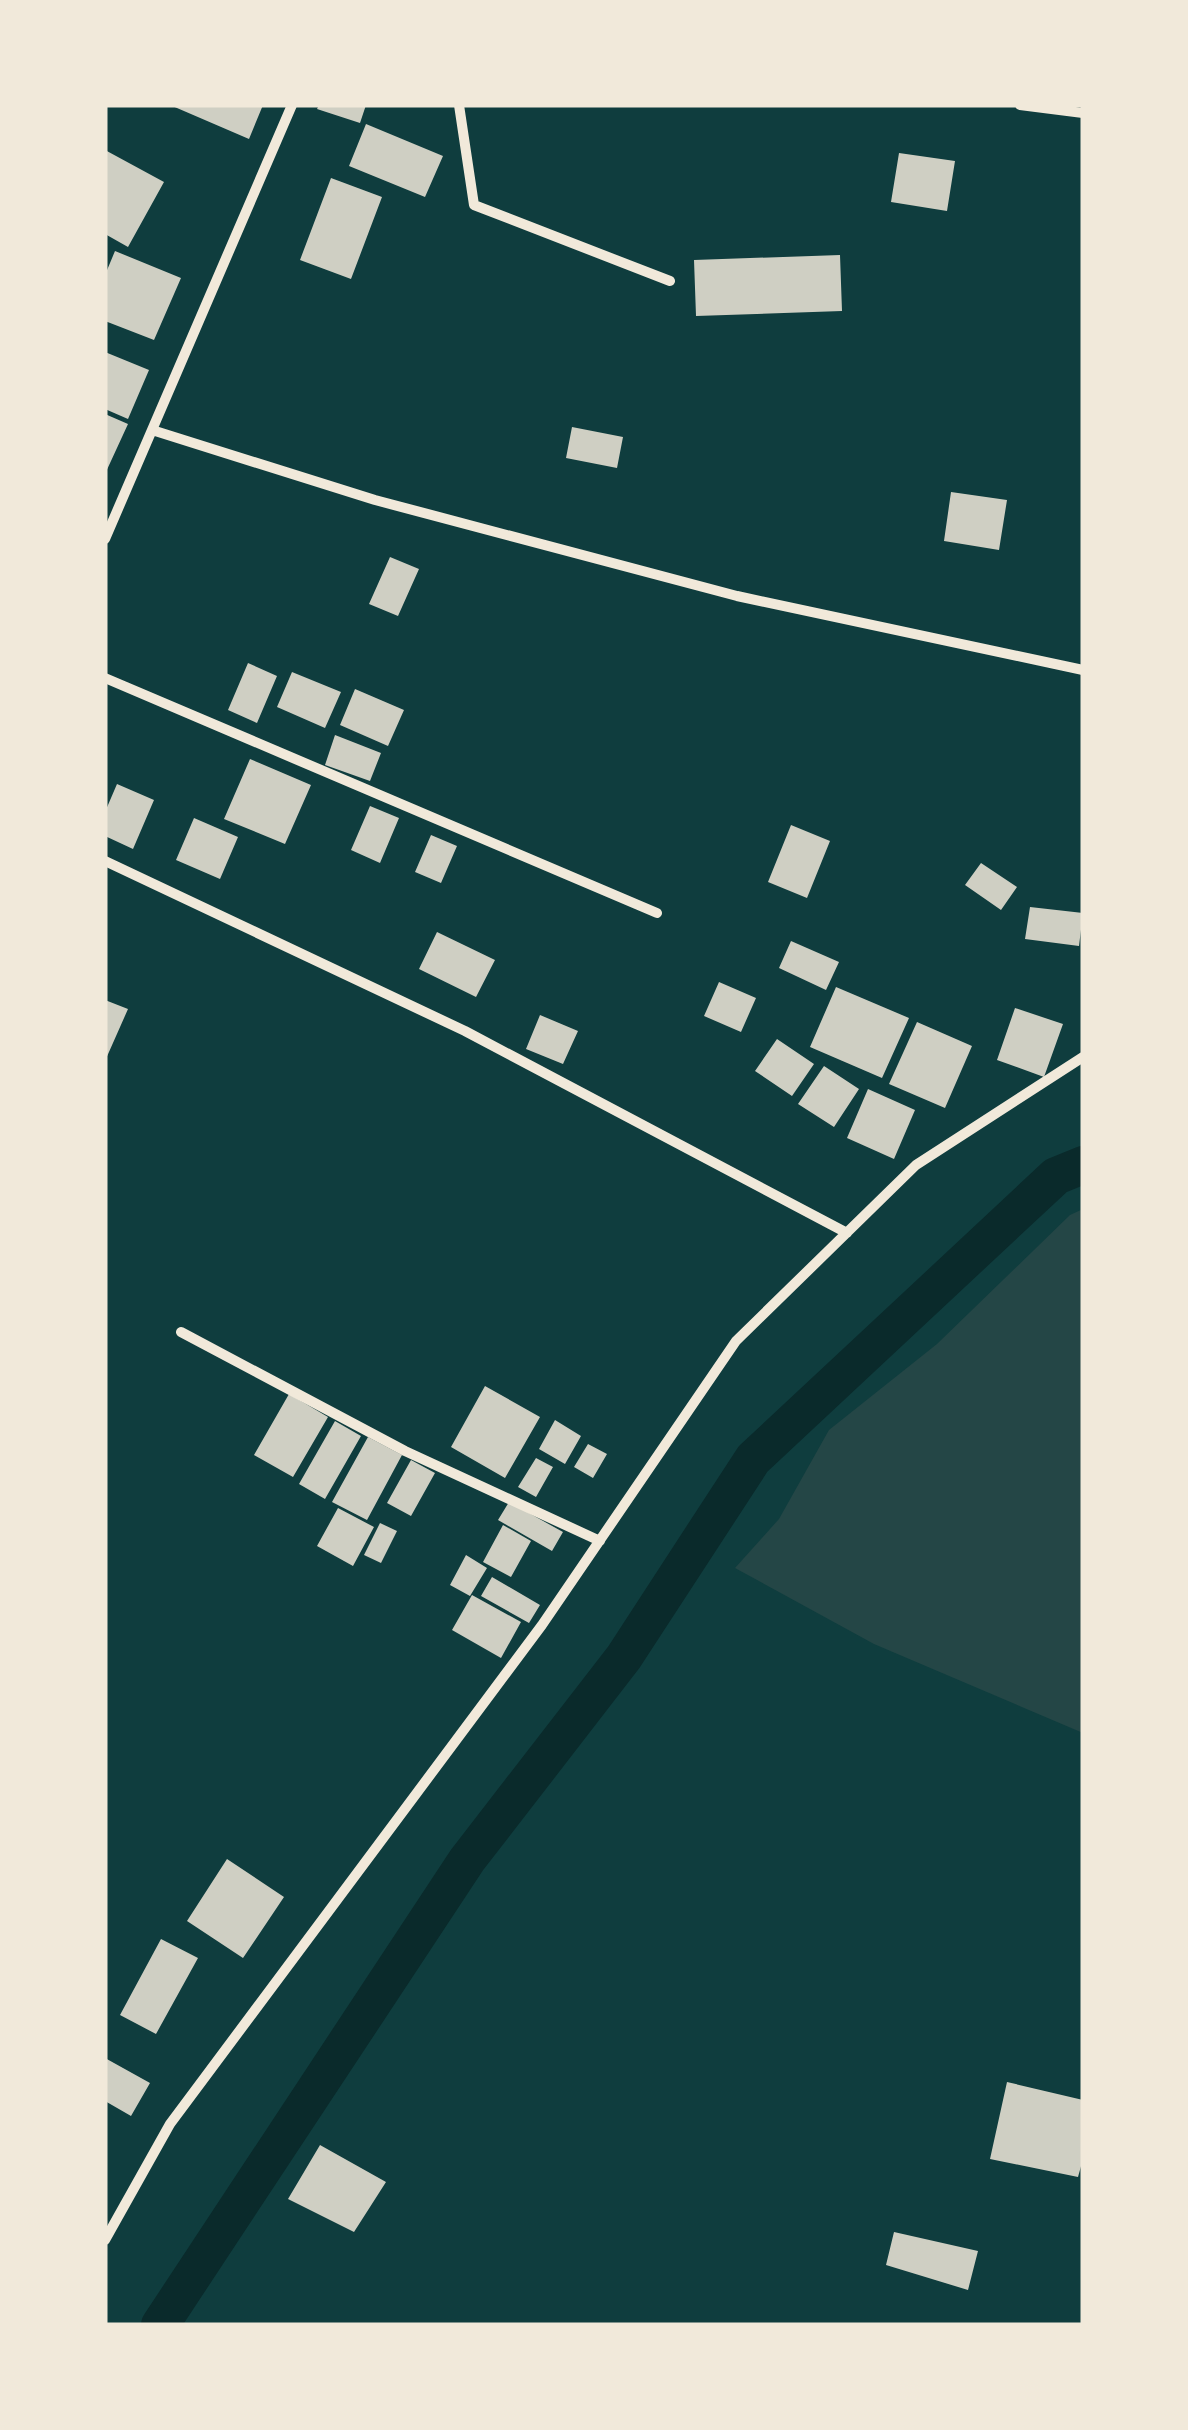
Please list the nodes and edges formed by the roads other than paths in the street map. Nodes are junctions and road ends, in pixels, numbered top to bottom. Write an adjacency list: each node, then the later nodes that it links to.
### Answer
1 (292, 105): 6 (street)
2 (459, 105): 5 (street)
3 (1020, 105): 4 (street)
4 (1083, 113)
5 (670, 280)
6 (152, 430): 7 (street); 8 (street)
7 (105, 538)
8 (1083, 670)
9 (105, 678): 11 (street)
10 (105, 861): 13 (street)
11 (657, 914)
12 (1083, 1058): 13 (street)
13 (846, 1232): 15 (street)
14 (181, 1332): 15 (street)
15 (600, 1541): 16 (street)
16 (105, 2240)

